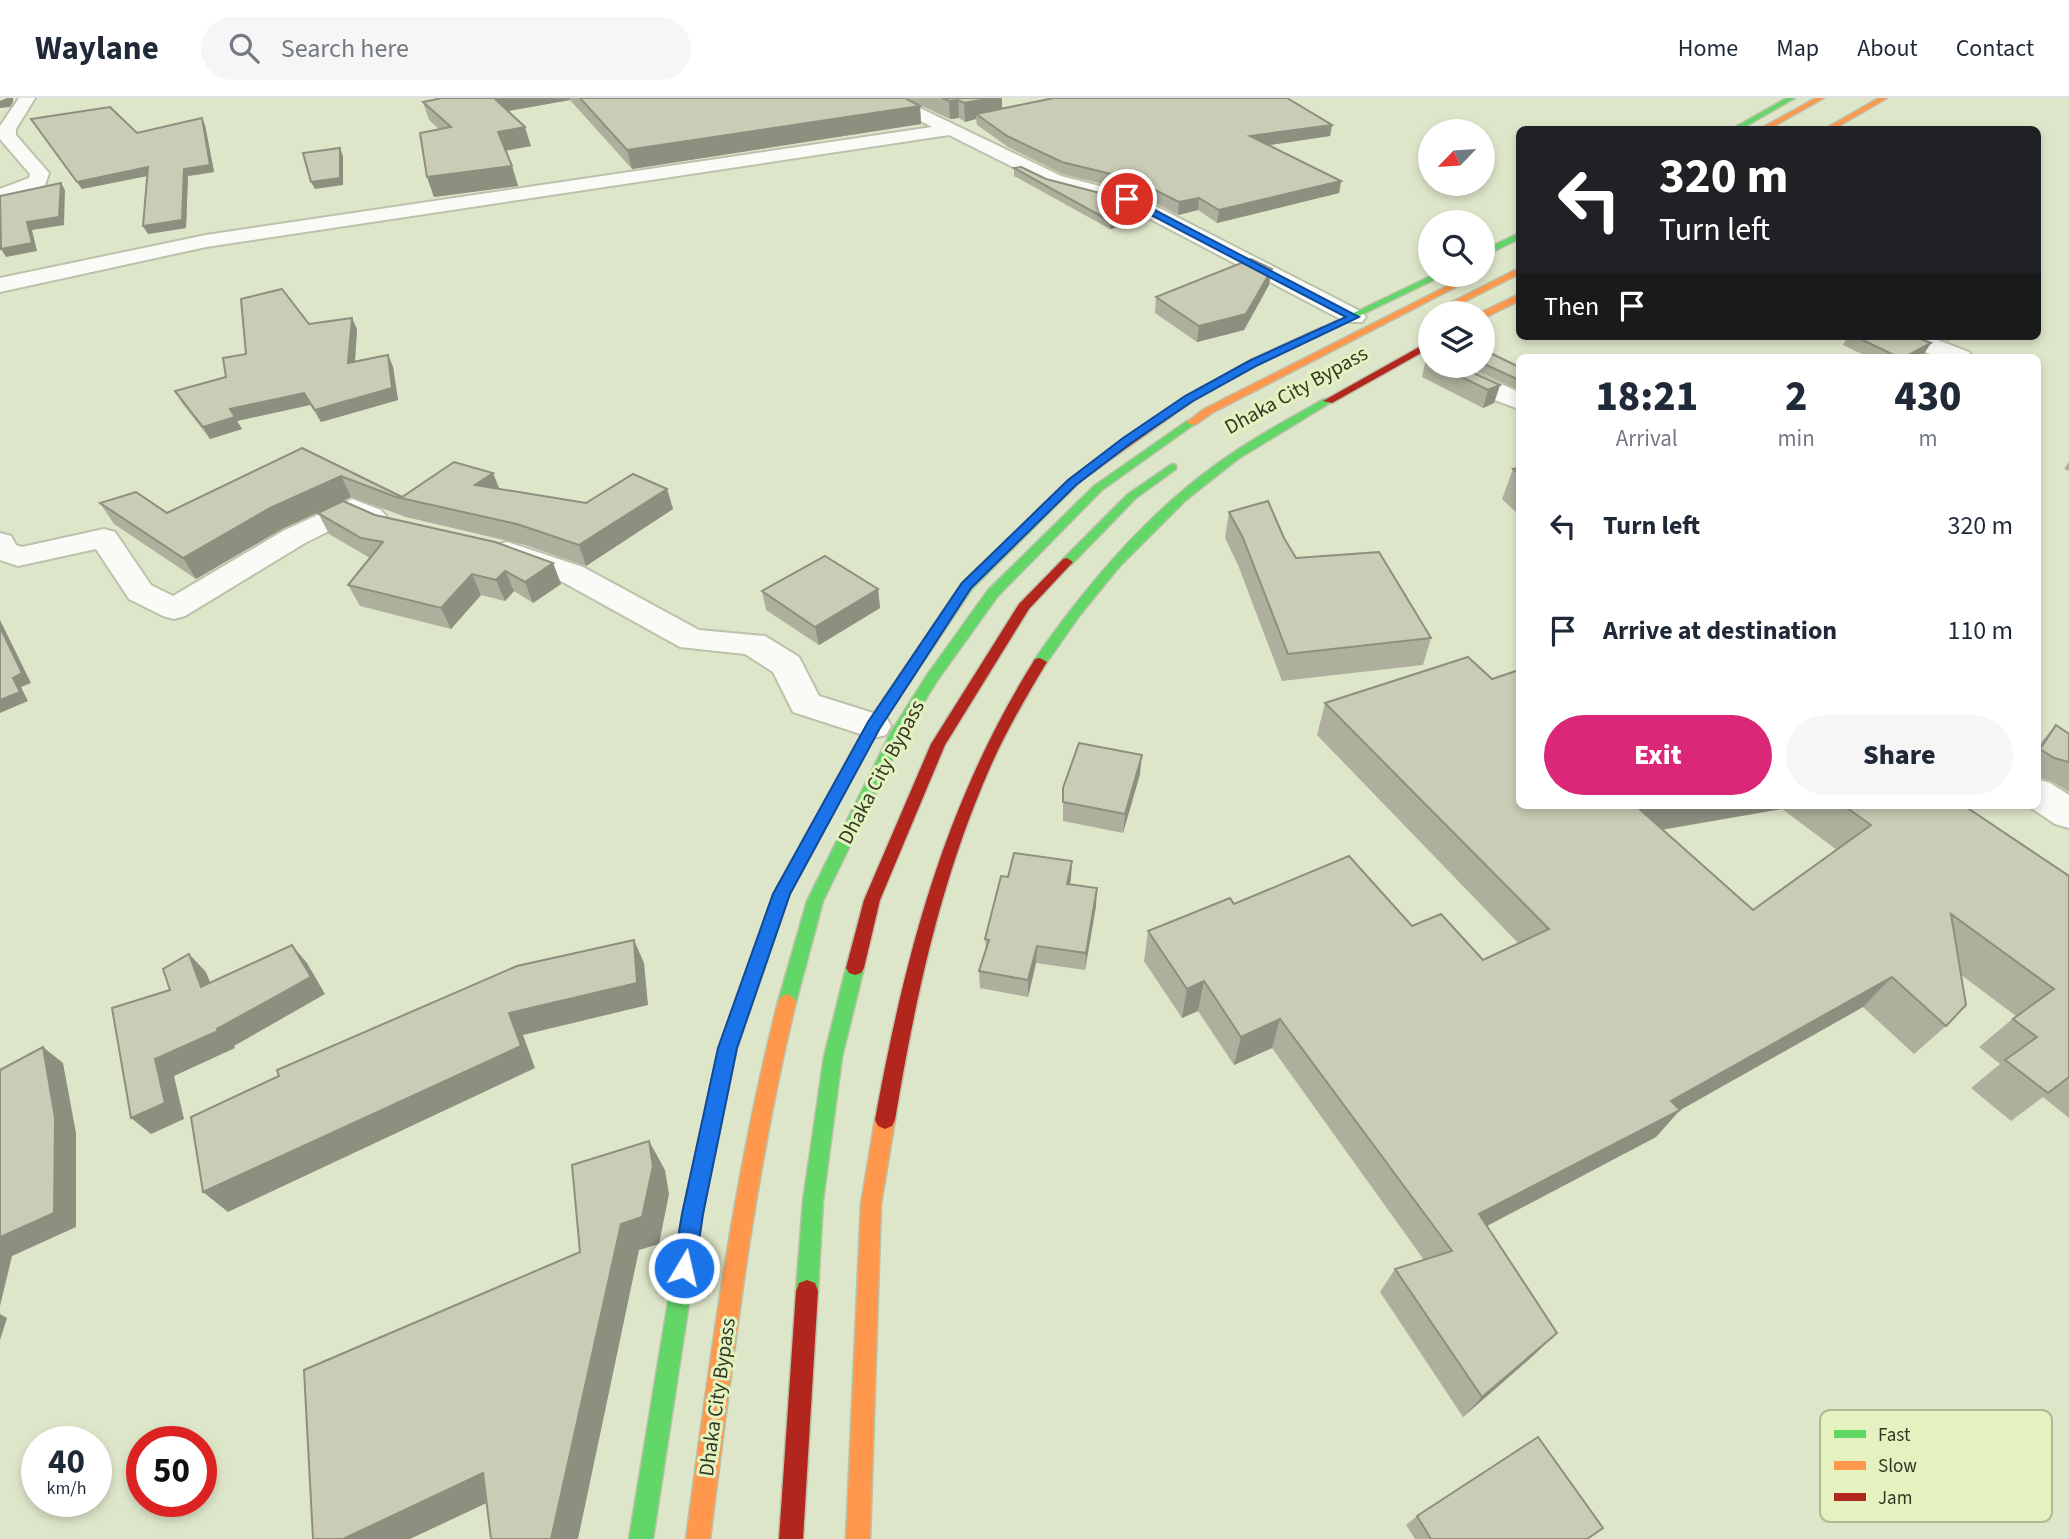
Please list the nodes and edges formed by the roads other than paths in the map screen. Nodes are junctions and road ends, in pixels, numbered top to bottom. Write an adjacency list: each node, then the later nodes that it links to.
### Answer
1 (27, 98): 12 (street)
2 (886, 98): 11 (street)
3 (1792, 98): 7 (main road)
4 (1821, 98): 8 (main road)
5 (1884, 98): 10 (main road)
6 (1837, 104): 9 (main road)
7 (1740, 126)
8 (1768, 126)
9 (1797, 126)
10 (1833, 126)
11 (949, 130): 18 (street); 24 (street)
12 (0, 196)
13 (1516, 237): 14 (main road)
14 (1495, 248)
15 (1516, 254): 16 (main road)
16 (1495, 265)
17 (1516, 273): 22 (main road)
18 (0, 285)
19 (1418, 286): 24 (main road)
20 (1451, 287): 40 (main road, Dhaka City Bypass)
21 (1516, 299): 23 (main road)
22 (1460, 301)
23 (1495, 309)
24 (1354, 317): 36 (main road)
25 (1418, 322): 26 (main road)
26 (1398, 333)
27 (1915, 340): 28 (street)
28 (1952, 354)
29 (1418, 356): 42 (main road)
30 (1465, 378): 31 (street)
31 (1516, 400)
32 (1189, 455): 41 (main road, Dhaka City Bypass)
33 (396, 527): 34 (street)
34 (0, 542)
35 (474, 544): 36 (street)
36 (873, 726): 39 (main road)
37 (2041, 796): 38 (street)
38 (2069, 814)
39 (641, 1539)
40 (698, 1539)
41 (792, 1539)
42 (858, 1539)

